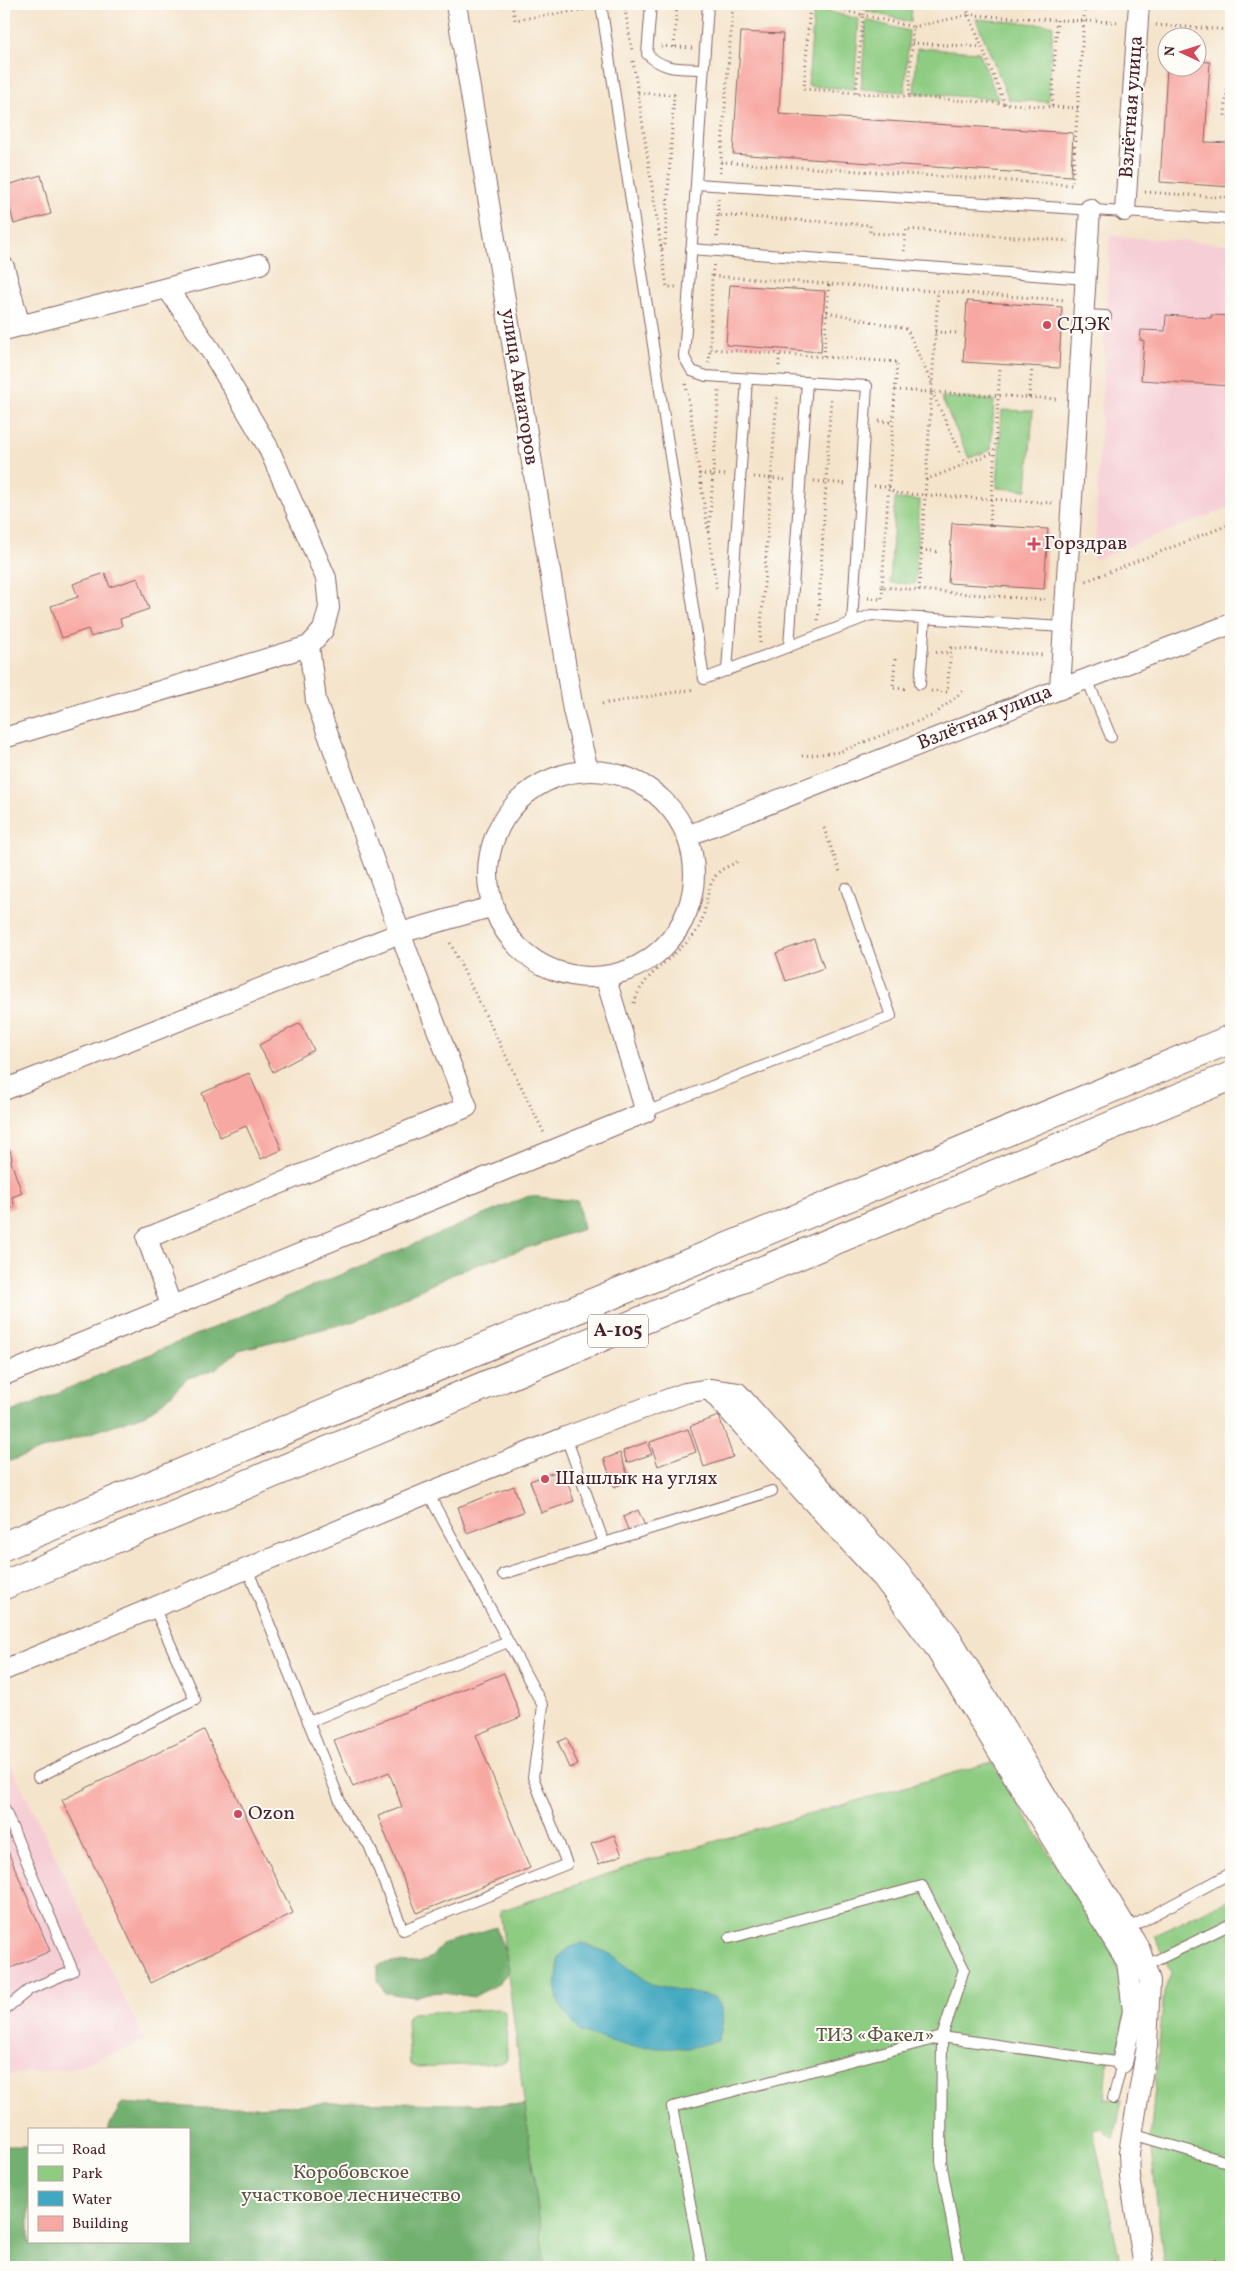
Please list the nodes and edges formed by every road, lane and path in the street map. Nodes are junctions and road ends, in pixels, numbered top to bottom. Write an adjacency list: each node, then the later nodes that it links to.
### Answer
1 (456, 4): 124 (street, улица Авиаторов)
2 (512, 4): 14 (path)
3 (568, 4): 14 (path)
4 (651, 4): 24 (lane)
5 (678, 4): 26 (path)
6 (708, 4): 27 (lane)
7 (733, 4): 28 (path)
8 (810, 4): 30 (path)
9 (816, 4): 16 (path)
10 (864, 4): 16 (path)
11 (965, 4): 17 (path)
12 (1085, 4): 19 (path)
13 (601, 5): 14 (path); 113 (lane)
14 (570, 12)
15 (1139, 13): 19 (path); 21 (path); 42 (street, Взлётная улица)
16 (863, 15): 20 (path); 30 (path)
17 (969, 15): 18 (path); 20 (path); 25 (path)
18 (1057, 20): 19 (path); 33 (path)
19 (1084, 20): 34 (path)
20 (913, 27): 22 (path)
21 (1231, 30): 35 (path)
22 (912, 43): 25 (path); 31 (path)
23 (631, 44): 24 (path)
24 (648, 45): 26 (path); 29 (lane)
25 (982, 47): 32 (path)
26 (674, 48): 27 (path)
27 (704, 49): 28 (path); 29 (lane)
28 (729, 51): 36 (path)
29 (703, 69): 37 (lane)
30 (856, 93): 31 (path)
31 (909, 96): 32 (path)
32 (1005, 104): 33 (path)
33 (1052, 106): 34 (path)
34 (1078, 108): 36 (path)
35 (1231, 117)
36 (721, 162): 38 (path)
37 (696, 184): 38 (lane); 47 (lane)
38 (719, 186): 41 (lane); 43 (path)
39 (1141, 192): 40 (path)
40 (1231, 198)
41 (1090, 209): 42 (lane); 53 (street, Взлётная улица)
42 (1125, 211): 44 (lane)
43 (718, 215): 45 (path); 48 (path)
44 (1231, 218)
45 (905, 235): 50 (path); 53 (path)
46 (662, 249): 46 (path); 56 (path)
47 (691, 249): 48 (lane); 56 (lane)
48 (716, 251): 50 (lane); 52 (path)
49 (260, 264): 55 (street)
50 (903, 265): 53 (lane); 57 (path)
51 (4, 267): 65 (street)
52 (712, 276): 54 (path); 58 (path)
53 (1077, 278): 60 (path); 63 (street, Взлётная улица)
54 (829, 283): 57 (path); 62 (path)
55 (168, 288): 65 (street); 108 (street)
56 (689, 288): 58 (path); 73 (lane)
57 (902, 288): 59 (path)
58 (712, 289): 68 (path)
59 (938, 291): 60 (path); 66 (path)
60 (1065, 299): 61 (path)
61 (1064, 308)
62 (827, 312): 70 (path); 78 (path)
63 (1084, 314): 64 (lane); 97 (street, Взлётная улица)
64 (1106, 316)
65 (12, 328)
66 (936, 332): 67 (path); 78 (path)
67 (958, 333)
68 (710, 349): 69 (path); 73 (path)
69 (779, 353): 70 (path); 75 (path)
70 (824, 356): 79 (path)
71 (1000, 368): 83 (path)
72 (1032, 369): 84 (path)
73 (709, 376): 74 (lane); 94 (path)
74 (747, 379): 75 (lane); 113 (lane)
75 (778, 380): 77 (lane); 107 (path)
76 (685, 381): 94 (path)
77 (806, 382): 101 (lane); 109 (lane)
78 (932, 384): 81 (path)
79 (895, 390): 81 (path); 98 (path)
80 (1059, 390): 85 (path)
81 (932, 391): 83 (path); 88 (path); 89 (path)
82 (825, 395): 102 (path)
83 (999, 396): 84 (path); 87 (path)
84 (1029, 398): 85 (path)
85 (1059, 399): 86 (path)
86 (1058, 409)
87 (995, 452): 88 (path); 93 (path)
88 (966, 464): 89 (path)
89 (926, 480): 95 (path)
90 (1052, 494): 91 (path)
91 (1051, 513)
92 (1231, 524): 97 (path)
93 (990, 525)
94 (708, 541): 99 (path)
95 (921, 550): 96 (path); 98 (path)
96 (941, 552)
97 (1066, 589): 105 (street, Взлётная улица)
98 (919, 590): 104 (path)
99 (718, 597)
100 (925, 618): 101 (lane); 104 (lane); 116 (lane)
101 (852, 622): 109 (lane)
102 (818, 623)
103 (1231, 624): 115 (street)
104 (1043, 626): 105 (lane); 110 (path)
105 (1064, 627): 117 (street, Взлётная улица)
106 (937, 642): 110 (path)
107 (760, 644)
108 (309, 646): 122 (street); 130 (street)
109 (789, 647): 113 (lane)
110 (950, 653): 120 (path)
111 (895, 659): 118 (path)
112 (1231, 669): 114 (path)
113 (727, 671)
114 (1227, 672)
115 (1088, 679): 117 (street); 121 (lane)
116 (920, 684)
117 (1060, 689): 126 (street, Взлётная улица)
118 (911, 690)
119 (964, 690): 123 (path)
120 (929, 691)
121 (1111, 737)
122 (4, 738)
123 (802, 756)
124 (588, 770): 126 (street); 129 (street)
125 (824, 828): 128 (path)
126 (687, 836): 132 (street)
127 (740, 860): 133 (path)
128 (846, 888): 137 (lane)
129 (494, 906): 130 (street); 132 (street)
130 (400, 933): 136 (street); 139 (street)
131 (450, 943): 138 (path)
132 (605, 976): 133 (street)
133 (624, 1037): 137 (street)
134 (1231, 1039): 146 (highway, А-105)
135 (1231, 1076): 149 (highway, А-105)
136 (4, 1090)
137 (646, 1112): 139 (street)
138 (545, 1135)
139 (171, 1306): 140 (street)
140 (4, 1375)
141 (709, 1389): 142 (street); 158 (street); 163 (street)
142 (566, 1437): 144 (street); 145 (lane)
143 (772, 1491): 145 (lane)
144 (428, 1492): 147 (street); 151 (lane)
145 (604, 1543): 148 (lane)
146 (4, 1546)
147 (247, 1568): 150 (street); 153 (lane)
148 (503, 1574)
149 (4, 1585)
150 (154, 1607): 152 (street); 154 (lane)
151 (508, 1642): 153 (lane); 153 (lane)
152 (4, 1670)
153 (308, 1722)
154 (38, 1777)
155 (4, 1808): 161 (lane)
156 (1231, 1873): 158 (lane)
157 (1231, 1924): 160 (lane)
158 (1127, 1929): 160 (street)
159 (730, 1938): 162 (lane)
160 (1145, 1966): 165 (street)
161 (4, 2010)
162 (942, 2037): 163 (lane); 167 (lane); 168 (lane)
163 (1122, 2062): 164 (lane)
164 (1114, 2100)
165 (1132, 2134): 166 (lane); 169 (street)
166 (1231, 2163)
167 (702, 2267)
168 (960, 2267)
169 (1144, 2267)

